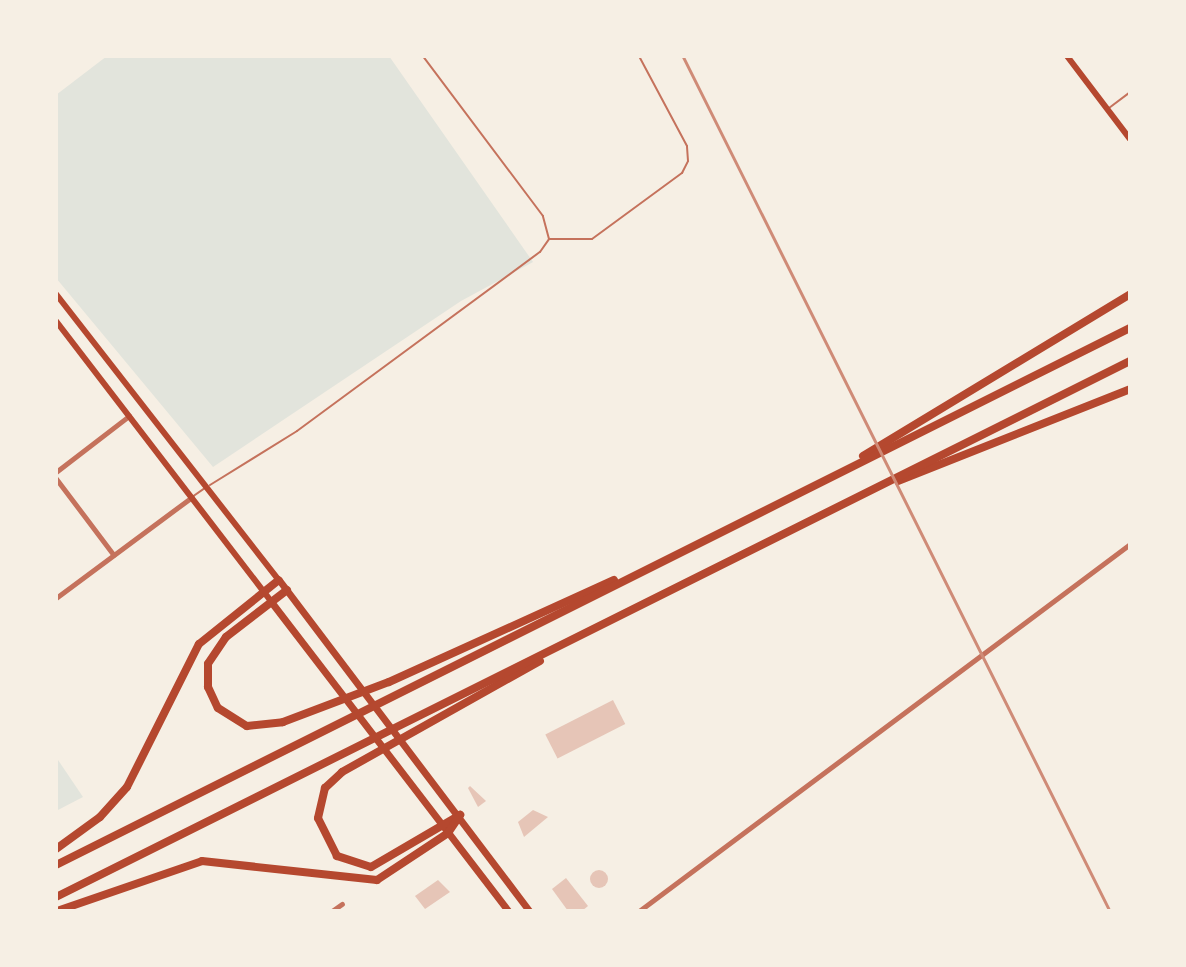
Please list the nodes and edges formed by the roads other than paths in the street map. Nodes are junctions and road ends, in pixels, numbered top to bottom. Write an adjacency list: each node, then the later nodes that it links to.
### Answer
1 (423, 56): 7 (lane)
2 (639, 56): 7 (lane)
3 (1067, 56): 5 (main road)
4 (1130, 92): 5 (lane)
5 (1107, 109): 6 (main road)
6 (1130, 139)
7 (548, 239): 18 (lane)
8 (56, 294): 18 (main road)
9 (1130, 294): 17 (highway)
10 (56, 321): 14 (main road)
11 (1130, 328): 17 (highway)
12 (1130, 360): 20 (highway)
13 (1130, 389): 20 (highway)
14 (129, 416): 15 (street); 19 (main road)
15 (56, 472)
16 (56, 478): 22 (street)
17 (816, 485): 23 (highway)
18 (208, 486): 19 (lane); 24 (main road)
19 (192, 497): 22 (street); 26 (main road)
20 (847, 503): 29 (highway)
21 (1130, 544): 41 (street)
22 (114, 555): 27 (street)
23 (627, 577): 28 (highway); 34 (highway)
24 (279, 580): 25 (main road); 26 (highway)
25 (287, 590): 28 (highway); 30 (main road)
26 (264, 592): 28 (main road); 33 (highway)
27 (56, 598)
28 (272, 603): 31 (main road)
29 (599, 626): 31 (highway); 35 (highway)
30 (460, 815): 31 (highway); 32 (highway); 40 (main road)
31 (440, 823): 32 (main road)
32 (448, 833): 37 (highway); 39 (main road)
33 (56, 849)
34 (56, 865)
35 (56, 897)
36 (342, 904): 38 (street)
37 (57, 911)
38 (332, 911)
39 (508, 911)
40 (529, 911)
41 (639, 911)

